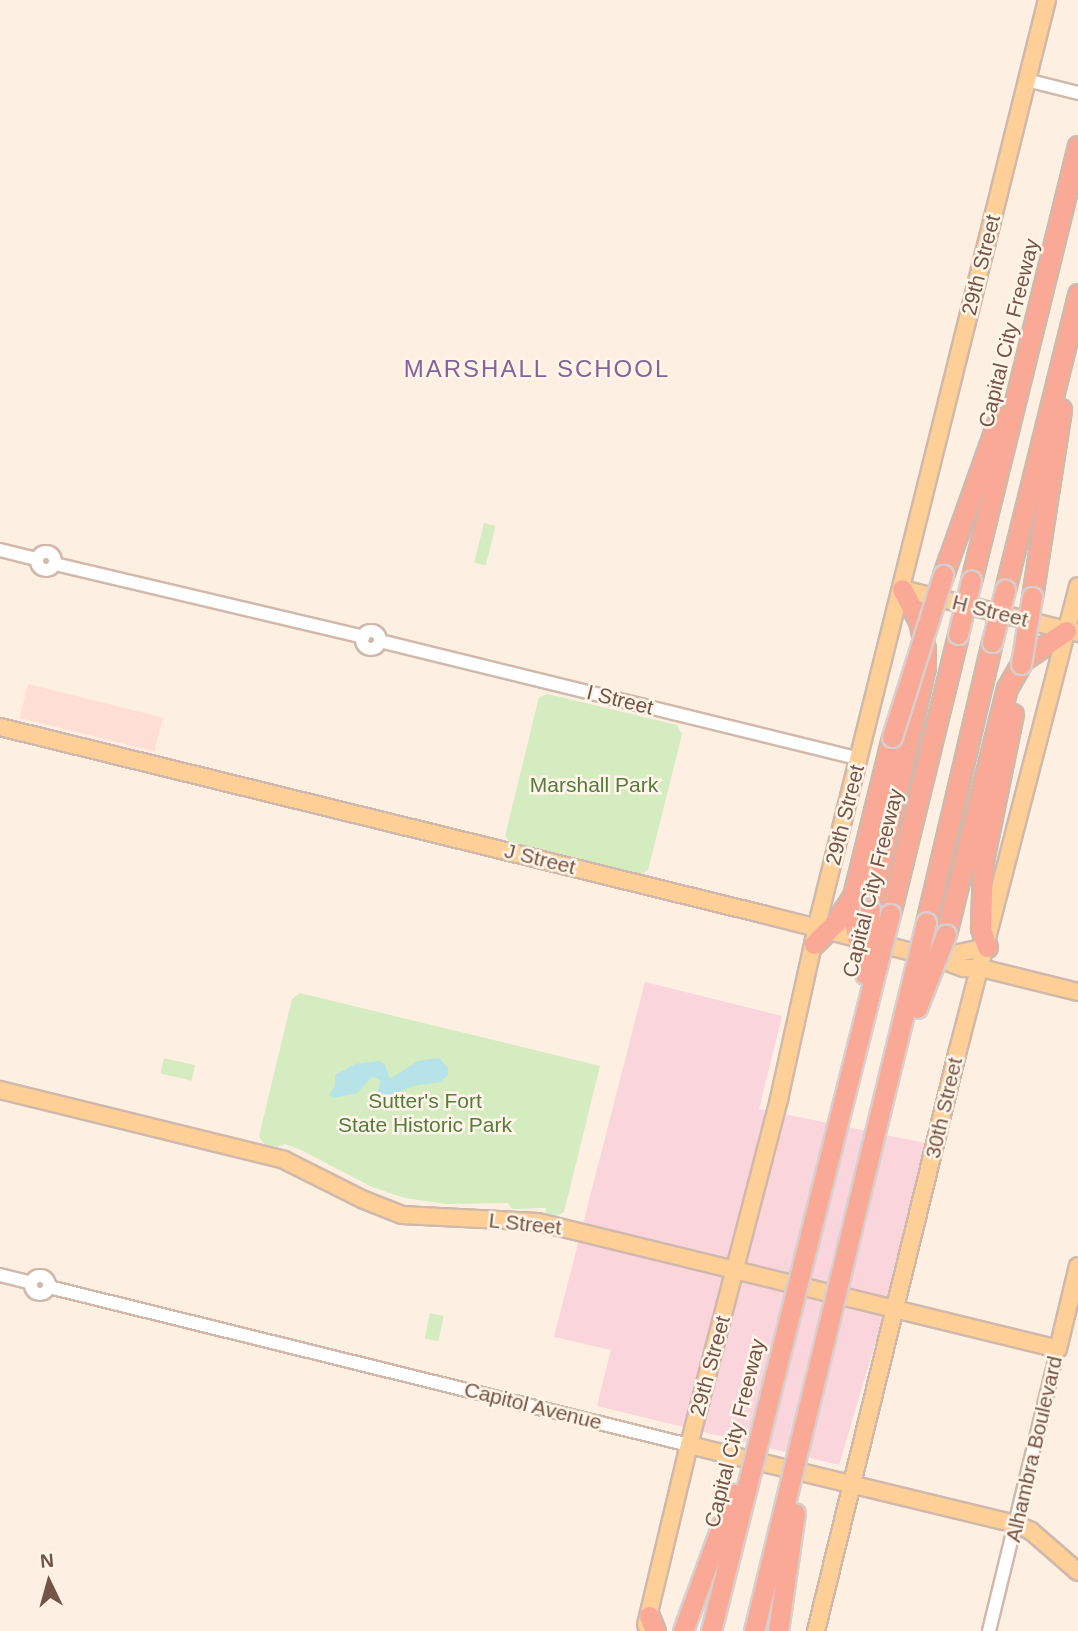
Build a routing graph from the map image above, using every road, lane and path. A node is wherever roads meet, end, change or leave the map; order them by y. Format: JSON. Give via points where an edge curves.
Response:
{"nodes":[{"id":1,"x":1047,"y":0,"type":"edge"},
{"id":2,"x":1026,"y":80,"type":"junction"},
{"id":3,"x":1078,"y":93,"type":"edge"},
{"id":4,"x":1078,"y":146,"type":"edge"},
{"id":5,"x":1077,"y":297,"type":"edge"},
{"id":6,"x":994,"y":458,"type":"junction"},
{"id":7,"x":1043,"y":470,"type":"junction"},
{"id":8,"x":0,"y":550,"type":"edge"},
{"id":9,"x":1078,"y":586,"type":"edge"},
{"id":10,"x":902,"y":589,"type":"junction"},
{"id":11,"x":1072,"y":632,"type":"edge"},
{"id":12,"x":0,"y":727,"type":"edge"},
{"id":13,"x":860,"y":760,"type":"junction"},
{"id":14,"x":853,"y":896,"type":"junction"},
{"id":15,"x":820,"y":934,"type":"junction"},
{"id":16,"x":858,"y":939,"type":"junction"},
{"id":17,"x":987,"y":947,"type":"junction"},
{"id":18,"x":936,"y":958,"type":"junction"},
{"id":19,"x":981,"y":968,"type":"junction"},
{"id":20,"x":1078,"y":992,"type":"edge"},
{"id":21,"x":860,"y":1029,"type":"junction"},
{"id":22,"x":893,"y":1068,"type":"junction"},
{"id":23,"x":0,"y":1090,"type":"edge"},
{"id":24,"x":1078,"y":1266,"type":"edge"},
{"id":25,"x":737,"y":1270,"type":"junction"},
{"id":26,"x":0,"y":1275,"type":"edge"},
{"id":27,"x":895,"y":1309,"type":"junction"},
{"id":28,"x":1058,"y":1349,"type":"junction"},
{"id":29,"x":766,"y":1405,"type":"junction"},
{"id":30,"x":809,"y":1408,"type":"junction"},
{"id":31,"x":689,"y":1445,"type":"junction"},
{"id":32,"x":852,"y":1482,"type":"junction"},
{"id":33,"x":1016,"y":1524,"type":"junction"},
{"id":34,"x":1078,"y":1572,"type":"edge"},
{"id":35,"x":649,"y":1626,"type":"edge"},
{"id":36,"x":683,"y":1631,"type":"edge"},
{"id":37,"x":711,"y":1631,"type":"edge"},
{"id":38,"x":754,"y":1631,"type":"edge"},
{"id":39,"x":778,"y":1631,"type":"edge"},
{"id":40,"x":816,"y":1631,"type":"edge"},
{"id":41,"x":989,"y":1631,"type":"edge"}],
"edges":[{"from":1,"to":2,"type":"main road","name":"29th Street"},
{"from":2,"to":3,"type":"street"},
{"from":2,"to":10,"type":"main road","name":"29th Street"},
{"from":4,"to":6,"type":"highway","name":"Capital City Freeway"},
{"from":5,"to":7,"type":"highway"},
{"from":6,"to":14,"type":"highway","bridge":true,"via":[[943,575],[892,737]]},
{"from":6,"to":21,"type":"highway","name":"Capital City Freeway","bridge":true,"via":[[971,582]]},
{"from":7,"to":17,"type":"highway","bridge":true,"via":[[1032,597],[983,861],[981,928]]},
{"from":7,"to":22,"type":"highway","bridge":true,"via":[[1005,590]]},
{"from":8,"to":13,"type":"street","name":"I Street","via":[[37,559],[43,570],[55,564],[363,636],[369,649],[380,641]]},
{"from":9,"to":11,"type":"main road","name":"30th Street"},
{"from":10,"to":11,"type":"main road","name":"H Street"},
{"from":10,"to":13,"type":"main road","name":"29th Street"},
{"from":10,"to":21,"type":"highway","bridge":true,"via":[[919,621],[925,667],[870,909]]},
{"from":11,"to":17,"type":"main road","name":"30th Street","via":[[1036,740]]},
{"from":11,"to":22,"type":"highway","bridge":true,"via":[[1023,660],[1007,688],[946,934]]},
{"from":12,"to":15,"type":"main road","name":"J Street"},
{"from":13,"to":15,"type":"main road","name":"29th Street"},
{"from":14,"to":15,"type":"highway"},
{"from":14,"to":16,"type":"highway","via":[[851,910]]},
{"from":15,"to":16,"type":"main road","name":"J Street"},
{"from":15,"to":25,"type":"main road","name":"29th Street"},
{"from":16,"to":18,"type":"main road","name":"J Street"},
{"from":17,"to":18,"type":"main road"},
{"from":17,"to":19,"type":"main road","name":"30th Street"},
{"from":18,"to":19,"type":"main road","name":"J Street","via":[[964,968]]},
{"from":19,"to":20,"type":"main road","name":"J Street"},
{"from":19,"to":27,"type":"main road","name":"30th Street"},
{"from":21,"to":29,"type":"highway","name":"Capital City Freeway","bridge":true},
{"from":22,"to":30,"type":"highway","bridge":true},
{"from":23,"to":25,"type":"main road","name":"L Street","via":[[284,1160],[402,1215],[538,1222]]},
{"from":24,"to":28,"type":"main road","name":"Alhambra Boulevard"},
{"from":25,"to":27,"type":"main road","name":"L Street"},
{"from":25,"to":31,"type":"main road","name":"29th Street"},
{"from":26,"to":31,"type":"street","name":"Capitol Avenue","via":[[31,1283],[38,1294],[49,1287]]},
{"from":27,"to":28,"type":"main road","name":"L Street"},
{"from":27,"to":32,"type":"main road","name":"30th Street"},
{"from":28,"to":33,"type":"street","name":"Alhambra Boulevard"},
{"from":29,"to":36,"type":"highway","bridge":true},
{"from":29,"to":37,"type":"highway","name":"Capital City Freeway","bridge":true},
{"from":30,"to":38,"type":"highway","bridge":true},
{"from":30,"to":39,"type":"highway","bridge":true},
{"from":31,"to":32,"type":"main road","name":"Capitol Avenue"},
{"from":31,"to":35,"type":"main road","name":"29th Street"},
{"from":32,"to":33,"type":"main road","name":"Capitol Avenue"},
{"from":32,"to":40,"type":"main road","name":"30th Street"},
{"from":33,"to":34,"type":"main road","name":"Capitol Avenue","via":[[1031,1531]]},
{"from":33,"to":41,"type":"street","name":"Alhambra Boulevard"}]}
